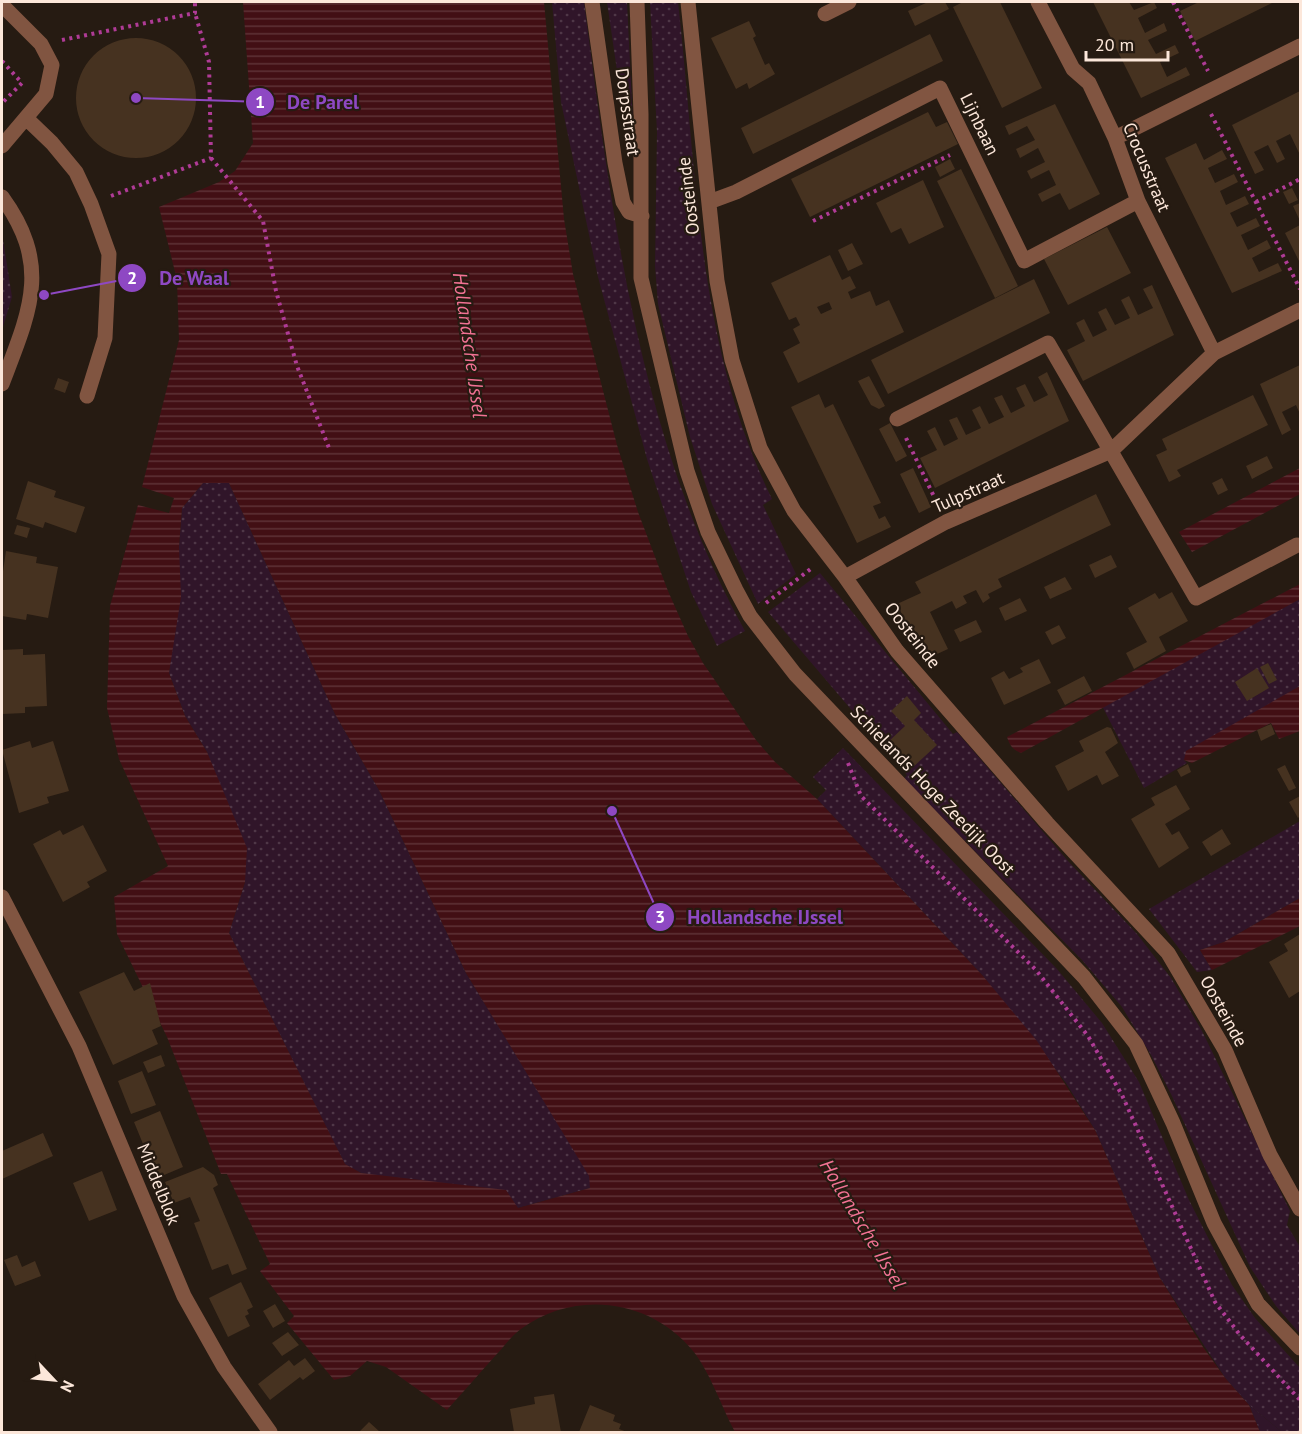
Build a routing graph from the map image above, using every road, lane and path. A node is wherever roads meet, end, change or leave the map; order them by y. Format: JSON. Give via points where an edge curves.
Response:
{"nodes":[{"id":1,"x":195,"y":2,"type":"edge"},
{"id":2,"x":592,"y":2,"type":"edge"},
{"id":3,"x":637,"y":2,"type":"edge"},
{"id":4,"x":688,"y":2,"type":"edge"},
{"id":5,"x":849,"y":2,"type":"edge"},
{"id":6,"x":1038,"y":2,"type":"edge"},
{"id":7,"x":1173,"y":2,"type":"edge"},
{"id":8,"x":2,"y":4,"type":"edge"},
{"id":9,"x":195,"y":12,"type":"junction"},
{"id":10,"x":825,"y":14,"type":"dead end"},
{"id":11,"x":41,"y":44,"type":"junction"},
{"id":12,"x":1300,"y":46,"type":"edge"},
{"id":13,"x":2,"y":62,"type":"edge"},
{"id":14,"x":1216,"y":88,"type":"junction"},
{"id":15,"x":1201,"y":94,"type":"junction"},
{"id":16,"x":2,"y":103,"type":"edge"},
{"id":17,"x":27,"y":119,"type":"junction"},
{"id":18,"x":1115,"y":138,"type":"junction"},
{"id":19,"x":969,"y":145,"type":"junction"},
{"id":20,"x":2,"y":146,"type":"edge"},
{"id":21,"x":211,"y":158,"type":"junction"},
{"id":22,"x":1300,"y":179,"type":"edge"},
{"id":23,"x":2,"y":196,"type":"edge"},
{"id":24,"x":1138,"y":201,"type":"junction"},
{"id":25,"x":709,"y":202,"type":"junction"},
{"id":26,"x":1256,"y":202,"type":"junction"},
{"id":27,"x":91,"y":204,"type":"junction"},
{"id":28,"x":642,"y":216,"type":"junction"},
{"id":29,"x":813,"y":221,"type":"dead end"},
{"id":30,"x":1300,"y":289,"type":"edge"},
{"id":31,"x":1300,"y":310,"type":"edge"},
{"id":32,"x":1214,"y":353,"type":"junction"},
{"id":33,"x":2,"y":384,"type":"edge"},
{"id":34,"x":87,"y":396,"type":"dead end"},
{"id":35,"x":897,"y":419,"type":"joint"},
{"id":36,"x":330,"y":448,"type":"dead end"},
{"id":37,"x":1111,"y":451,"type":"junction"},
{"id":38,"x":946,"y":522,"type":"junction"},
{"id":39,"x":1297,"y":545,"type":"dead end"},
{"id":40,"x":798,"y":577,"type":"dead end"},
{"id":41,"x":845,"y":577,"type":"junction"},
{"id":42,"x":750,"y":615,"type":"junction"},
{"id":43,"x":846,"y":756,"type":"dead end"},
{"id":44,"x":2,"y":897,"type":"edge"},
{"id":45,"x":1300,"y":1209,"type":"edge"},
{"id":46,"x":1300,"y":1348,"type":"edge"},
{"id":47,"x":1300,"y":1400,"type":"edge"},
{"id":48,"x":270,"y":1432,"type":"edge"}],
"edges":[{"from":1,"to":9,"type":"path"},
{"from":2,"to":28,"type":"street","name":"Dorpsstraat","via":[[623,202],[629,212]]},
{"from":3,"to":28,"type":"street","name":"Schielands Hoge Zeedijk Oost"},
{"from":4,"to":25,"type":"street","name":"Oosteinde"},
{"from":5,"to":10,"type":"street"},
{"from":6,"to":18,"type":"street","name":"Crocusstraat","via":[[1073,69],[1089,83]]},
{"from":7,"to":14,"type":"path"},
{"from":8,"to":11,"type":"street"},
{"from":9,"to":11,"type":"path"},
{"from":9,"to":21,"type":"path","via":[[209,62]]},
{"from":11,"to":17,"type":"street","via":[[52,65],[46,94]]},
{"from":12,"to":14,"type":"street"},
{"from":13,"to":16,"type":"path","via":[[22,83]]},
{"from":14,"to":15,"type":"street"},
{"from":15,"to":18,"type":"street"},
{"from":15,"to":26,"type":"path"},
{"from":17,"to":20,"type":"street"},
{"from":17,"to":27,"type":"street","via":[[76,172]]},
{"from":18,"to":24,"type":"street","name":"Crocusstraat"},
{"from":19,"to":24,"type":"street","name":"Lijnbaan","via":[[1024,261]]},
{"from":19,"to":25,"type":"street","name":"Lijnbaan","via":[[940,88]]},
{"from":19,"to":29,"type":"path"},
{"from":21,"to":27,"type":"path"},
{"from":21,"to":36,"type":"path","via":[[263,221],[276,291],[297,366]]},
{"from":22,"to":26,"type":"path"},
{"from":23,"to":33,"type":"street","via":[[32,258],[32,299]]},
{"from":24,"to":32,"type":"street","name":"Crocusstraat"},
{"from":25,"to":41,"type":"street","name":"Oosteinde","via":[[717,281],[732,360],[760,448],[794,511]]},
{"from":26,"to":30,"type":"path"},
{"from":27,"to":34,"type":"street","via":[[109,254],[105,338]]},
{"from":28,"to":42,"type":"street","name":"Schielands Hoge Zeedijk Oost","via":[[641,278],[679,443],[708,532]]},
{"from":31,"to":32,"type":"street","name":"Tulpstraat"},
{"from":32,"to":37,"type":"street","name":"Tulpstraat"},
{"from":35,"to":37,"type":"street","via":[[1048,343]]},
{"from":35,"to":38,"type":"path"},
{"from":37,"to":38,"type":"street","name":"Tulpstraat"},
{"from":37,"to":39,"type":"street","via":[[1196,598]]},
{"from":38,"to":41,"type":"street","name":"Tulpstraat"},
{"from":40,"to":42,"type":"path"},
{"from":41,"to":45,"type":"street","name":"Oosteinde","via":[[897,651],[1047,823],[1168,953],[1225,1050],[1270,1155]]},
{"from":42,"to":46,"type":"street","name":"Schielands Hoge Zeedijk Oost","via":[[795,674],[1084,977],[1136,1044],[1214,1223],[1252,1294]]},
{"from":43,"to":47,"type":"path","via":[[861,796],[1036,970],[1088,1036],[1122,1095],[1215,1302]]},
{"from":44,"to":48,"type":"street","name":"Middelblok","via":[[79,1046],[184,1296],[224,1367]]}]}
